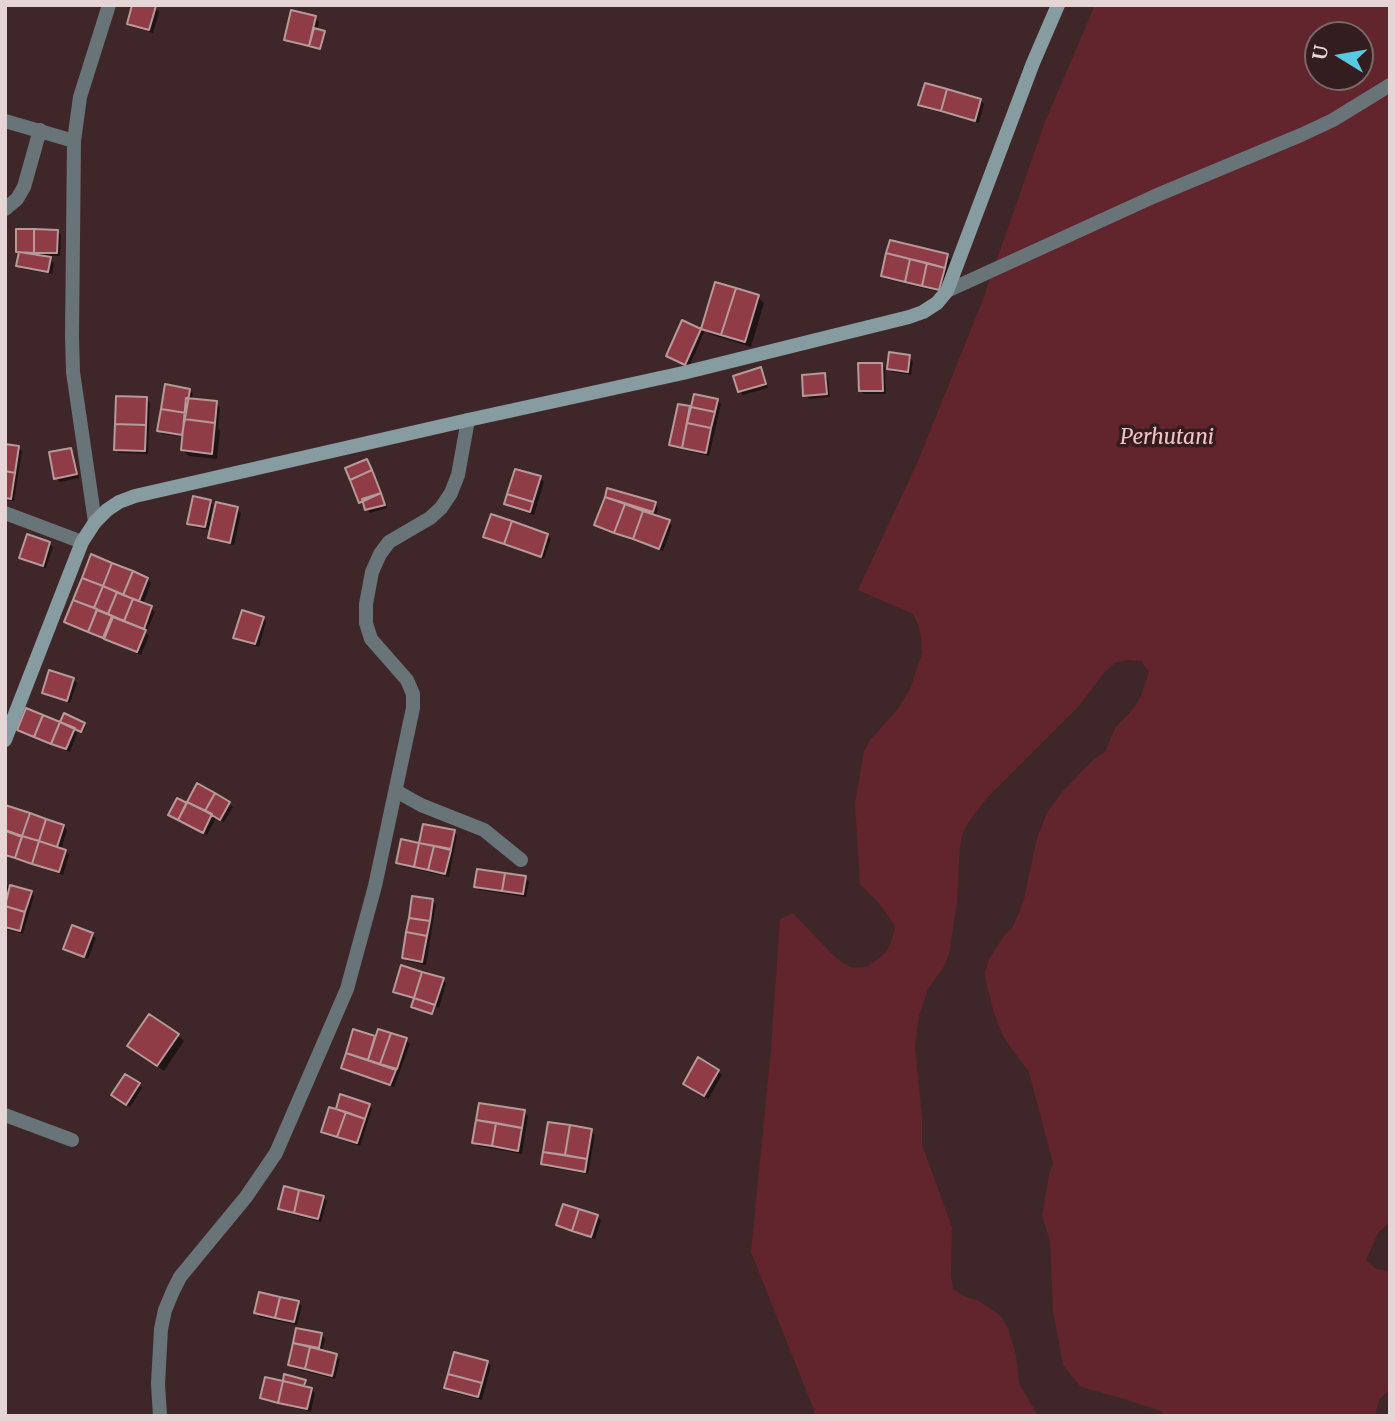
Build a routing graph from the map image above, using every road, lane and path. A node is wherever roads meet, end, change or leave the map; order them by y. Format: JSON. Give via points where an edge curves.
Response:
{"nodes":[{"id":1,"x":109,"y":5,"type":"edge"},
{"id":2,"x":1058,"y":5,"type":"edge"},
{"id":3,"x":1390,"y":86,"type":"edge"},
{"id":4,"x":5,"y":121,"type":"edge"},
{"id":5,"x":40,"y":130,"type":"junction"},
{"id":6,"x":74,"y":141,"type":"junction"},
{"id":7,"x":5,"y":209,"type":"edge"},
{"id":8,"x":947,"y":291,"type":"junction"},
{"id":9,"x":468,"y":420,"type":"junction"},
{"id":10,"x":5,"y":513,"type":"edge"},
{"id":11,"x":95,"y":522,"type":"junction"},
{"id":12,"x":82,"y":542,"type":"junction"},
{"id":13,"x":5,"y":740,"type":"edge"},
{"id":14,"x":396,"y":791,"type":"junction"},
{"id":15,"x":521,"y":860,"type":"dead end"},
{"id":16,"x":5,"y":1115,"type":"edge"},
{"id":17,"x":72,"y":1140,"type":"dead end"},
{"id":18,"x":160,"y":1416,"type":"edge"}],
"edges":[{"from":1,"to":6,"type":"street","via":[[80,97]]},
{"from":2,"to":8,"type":"street"},
{"from":3,"to":8,"type":"street","via":[[1301,135]]},
{"from":4,"to":5,"type":"street"},
{"from":5,"to":6,"type":"street"},
{"from":5,"to":7,"type":"street","via":[[24,187]]},
{"from":6,"to":11,"type":"street","via":[[73,372]]},
{"from":8,"to":9,"type":"street","via":[[937,303],[909,317]]},
{"from":9,"to":11,"type":"street","via":[[135,496],[114,505]]},
{"from":9,"to":14,"type":"street","via":[[451,493],[430,518],[389,542],[372,572],[366,604],[371,639],[407,680],[413,694]]},
{"from":10,"to":12,"type":"street"},
{"from":11,"to":12,"type":"street"},
{"from":12,"to":13,"type":"street"},
{"from":14,"to":15,"type":"street","via":[[484,830]]},
{"from":14,"to":18,"type":"street","via":[[347,989],[276,1153],[234,1214],[180,1277],[165,1310],[159,1350]]},
{"from":16,"to":17,"type":"street"}]}
